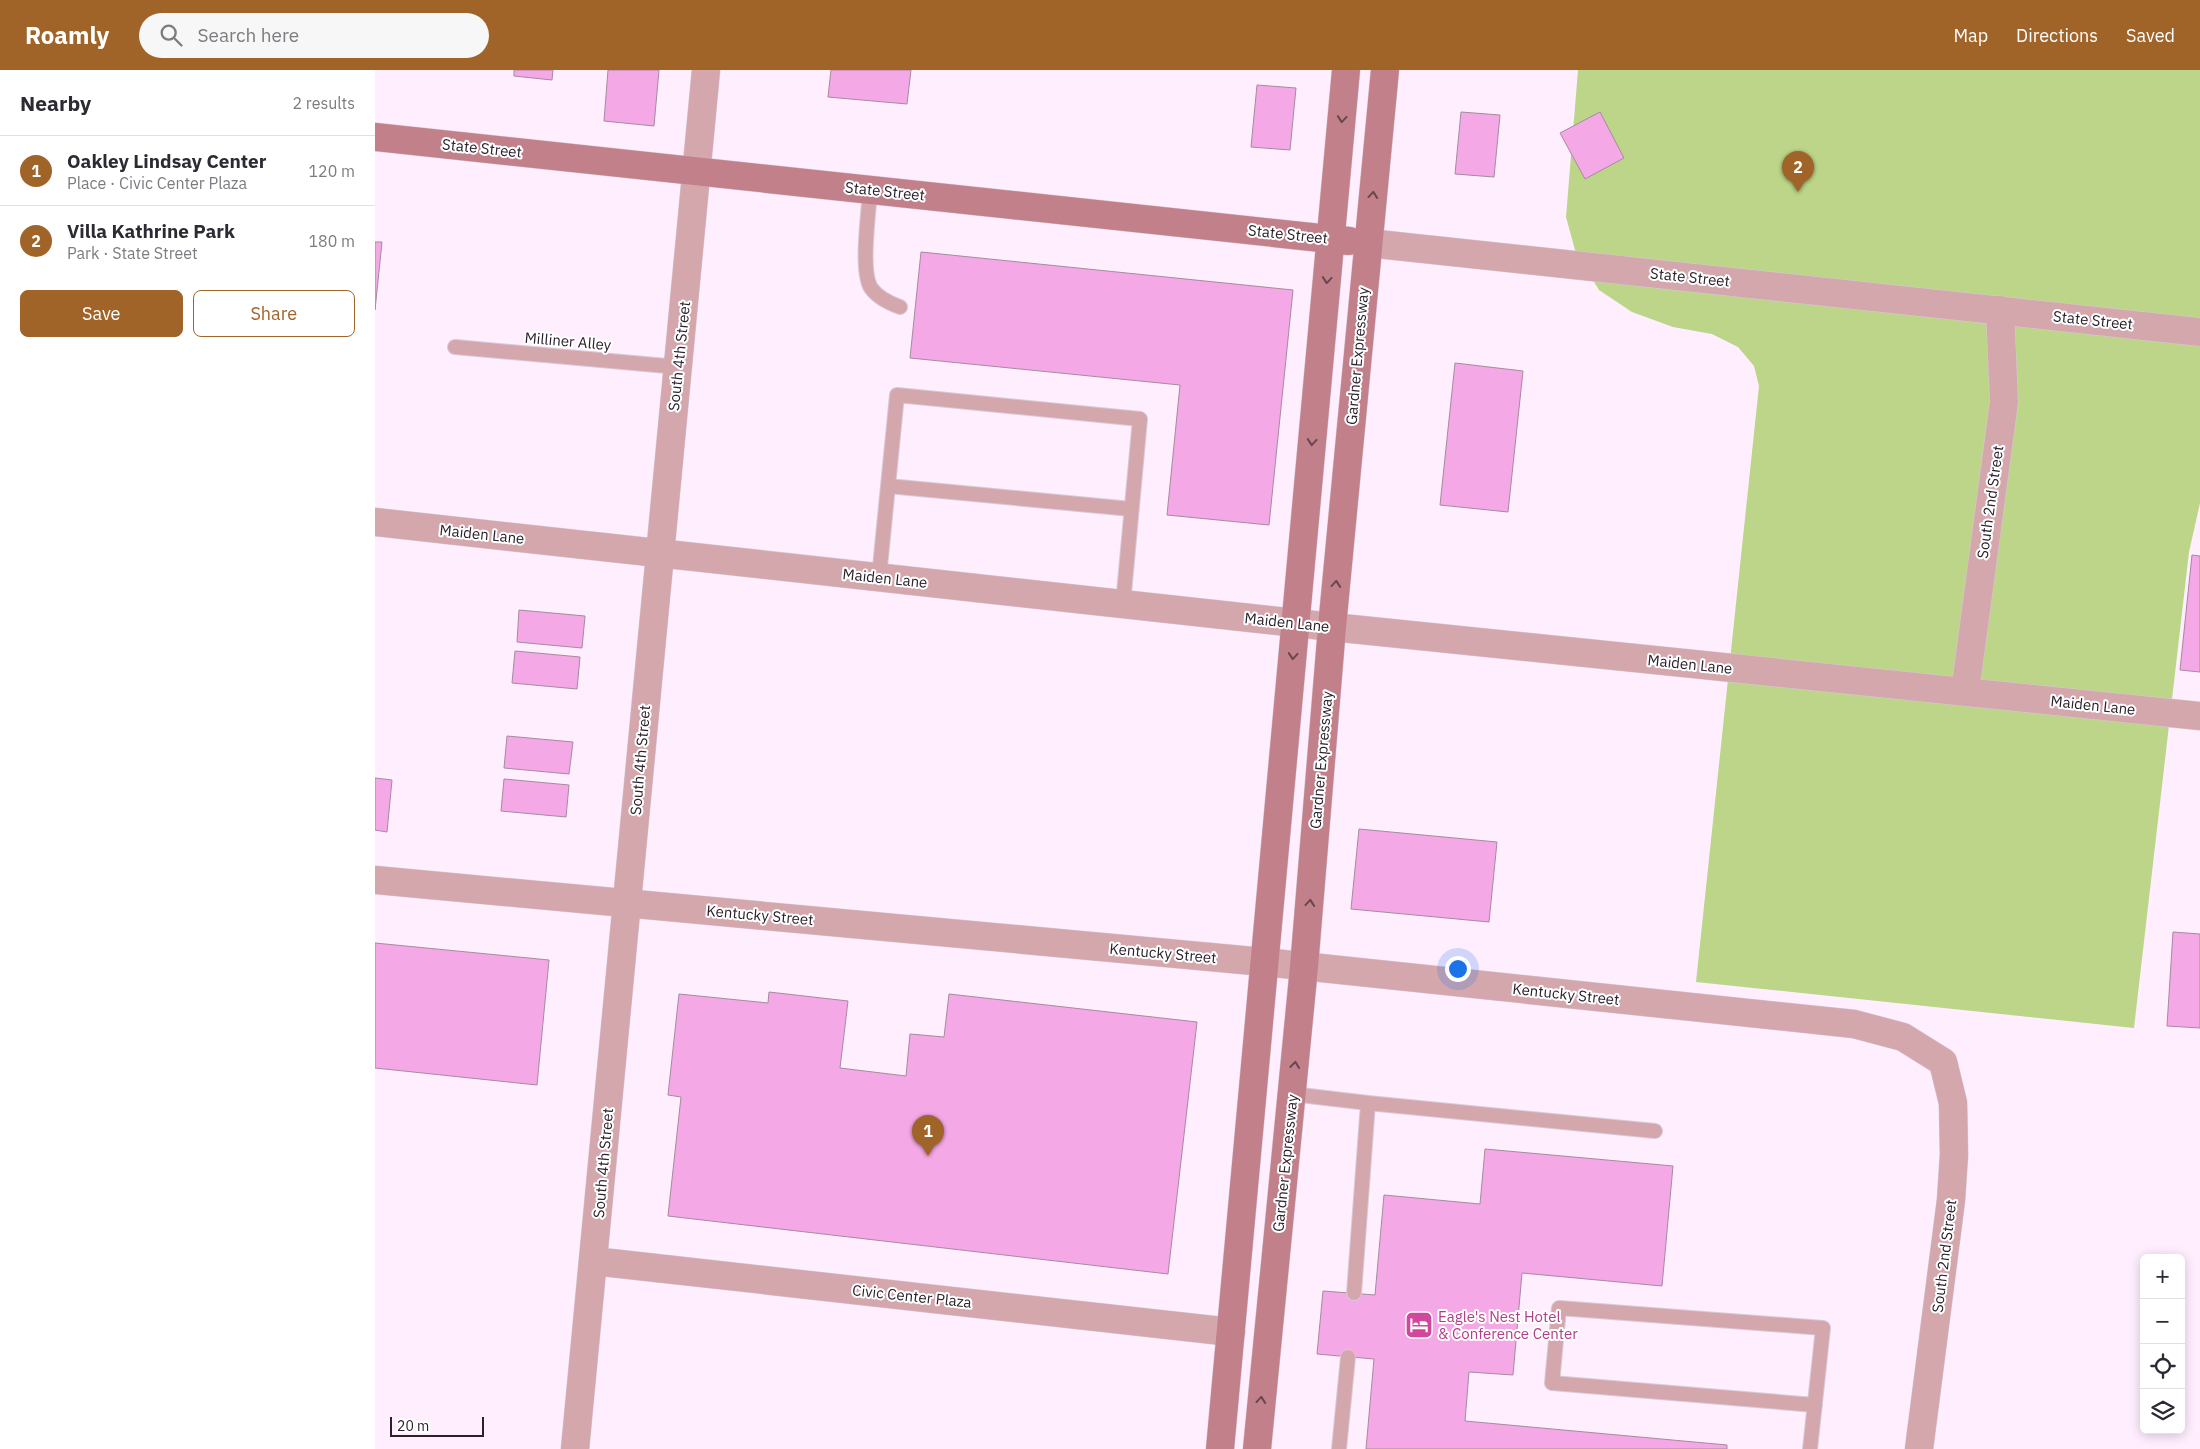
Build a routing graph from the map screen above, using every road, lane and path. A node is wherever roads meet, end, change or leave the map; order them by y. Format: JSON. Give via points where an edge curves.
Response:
{"nodes":[{"id":1,"x":706,"y":70,"type":"edge"},
{"id":2,"x":1346,"y":70,"type":"edge"},
{"id":3,"x":1385,"y":70,"type":"edge"},
{"id":4,"x":375,"y":137,"type":"edge"},
{"id":5,"x":697,"y":171,"type":"junction"},
{"id":6,"x":870,"y":190,"type":"junction"},
{"id":7,"x":1331,"y":239,"type":"junction"},
{"id":8,"x":1368,"y":243,"type":"junction"},
{"id":9,"x":900,"y":307,"type":"dead end"},
{"id":10,"x":2000,"y":310,"type":"junction"},
{"id":11,"x":2200,"y":332,"type":"edge"},
{"id":12,"x":455,"y":347,"type":"dead end"},
{"id":13,"x":678,"y":367,"type":"junction"},
{"id":14,"x":888,"y":486,"type":"junction"},
{"id":15,"x":1131,"y":509,"type":"junction"},
{"id":16,"x":375,"y":522,"type":"edge"},
{"id":17,"x":660,"y":553,"type":"junction"},
{"id":18,"x":879,"y":577,"type":"junction"},
{"id":19,"x":1123,"y":604,"type":"junction"},
{"id":20,"x":1296,"y":622,"type":"junction"},
{"id":21,"x":1332,"y":627,"type":"junction"},
{"id":22,"x":1965,"y":692,"type":"junction"},
{"id":23,"x":2200,"y":716,"type":"edge"},
{"id":24,"x":375,"y":880,"type":"edge"},
{"id":25,"x":627,"y":903,"type":"junction"},
{"id":26,"x":1264,"y":962,"type":"junction"},
{"id":27,"x":1305,"y":967,"type":"junction"},
{"id":28,"x":1943,"y":1062,"type":"joint"},
{"id":29,"x":1292,"y":1094,"type":"junction"},
{"id":30,"x":1368,"y":1103,"type":"junction"},
{"id":31,"x":1655,"y":1132,"type":"dead end"},
{"id":32,"x":593,"y":1261,"type":"junction"},
{"id":33,"x":1354,"y":1293,"type":"dead end"},
{"id":34,"x":1231,"y":1332,"type":"junction"},
{"id":35,"x":1348,"y":1357,"type":"dead end"},
{"id":36,"x":1815,"y":1405,"type":"junction"},
{"id":37,"x":575,"y":1449,"type":"edge"},
{"id":38,"x":1220,"y":1449,"type":"edge"},
{"id":39,"x":1257,"y":1449,"type":"edge"},
{"id":40,"x":1339,"y":1449,"type":"edge"},
{"id":41,"x":1810,"y":1449,"type":"edge"},
{"id":42,"x":1919,"y":1449,"type":"edge"}],
"edges":[{"from":1,"to":5,"type":"street","name":"South 4th Street"},
{"from":2,"to":7,"type":"main road","one_way":true},
{"from":8,"to":3,"type":"main road","name":"Gardner Expressway","one_way":true},
{"from":4,"to":5,"type":"main road","name":"State Street"},
{"from":5,"to":6,"type":"main road","name":"State Street"},
{"from":5,"to":13,"type":"street","name":"South 4th Street"},
{"from":6,"to":7,"type":"main road","name":"State Street"},
{"from":6,"to":9,"type":"lane","via":[[865,269],[871,287],[886,302]]},
{"from":7,"to":8,"type":"main road","name":"State Street"},
{"from":7,"to":20,"type":"main road","one_way":true},
{"from":8,"to":10,"type":"street","name":"State Street"},
{"from":21,"to":8,"type":"main road","name":"Gardner Expressway","one_way":true},
{"from":10,"to":11,"type":"street","name":"State Street"},
{"from":10,"to":22,"type":"street","name":"South 2nd Street","via":[[2004,402]]},
{"from":12,"to":13,"type":"lane","name":"Milliner Alley"},
{"from":13,"to":17,"type":"street","name":"South 4th Street"},
{"from":14,"to":15,"type":"lane"},
{"from":14,"to":15,"type":"lane","via":[[897,395],[1140,419]]},
{"from":14,"to":18,"type":"lane"},
{"from":15,"to":19,"type":"lane"},
{"from":16,"to":17,"type":"street","name":"Maiden Lane"},
{"from":17,"to":18,"type":"street","name":"Maiden Lane"},
{"from":17,"to":25,"type":"street","name":"South 4th Street"},
{"from":18,"to":19,"type":"street","name":"Maiden Lane"},
{"from":19,"to":20,"type":"street","name":"Maiden Lane"},
{"from":20,"to":21,"type":"street","name":"Maiden Lane"},
{"from":20,"to":26,"type":"main road","one_way":true},
{"from":21,"to":22,"type":"street","name":"Maiden Lane"},
{"from":27,"to":21,"type":"main road","name":"Gardner Expressway","one_way":true},
{"from":22,"to":23,"type":"street","name":"Maiden Lane"},
{"from":24,"to":25,"type":"street","name":"Kentucky Street"},
{"from":25,"to":26,"type":"street","name":"Kentucky Street"},
{"from":25,"to":32,"type":"street","name":"South 4th Street"},
{"from":26,"to":27,"type":"street","name":"Kentucky Street"},
{"from":26,"to":34,"type":"main road"},
{"from":27,"to":28,"type":"street","name":"Kentucky Street","via":[[1854,1024],[1903,1037]]},
{"from":29,"to":27,"type":"main road","name":"Gardner Expressway","one_way":true},
{"from":28,"to":42,"type":"street","name":"South 2nd Street","via":[[1953,1103],[1951,1200]]},
{"from":29,"to":30,"type":"lane"},
{"from":39,"to":29,"type":"main road","name":"Gardner Expressway","one_way":true},
{"from":30,"to":31,"type":"lane"},
{"from":30,"to":33,"type":"lane"},
{"from":32,"to":34,"type":"street","name":"Civic Center Plaza"},
{"from":32,"to":37,"type":"street","name":"South 4th Street"},
{"from":34,"to":38,"type":"main road"},
{"from":35,"to":40,"type":"lane"},
{"from":36,"to":36,"type":"lane","via":[[1823,1328],[1559,1308],[1553,1383]]},
{"from":36,"to":41,"type":"lane"}]}
